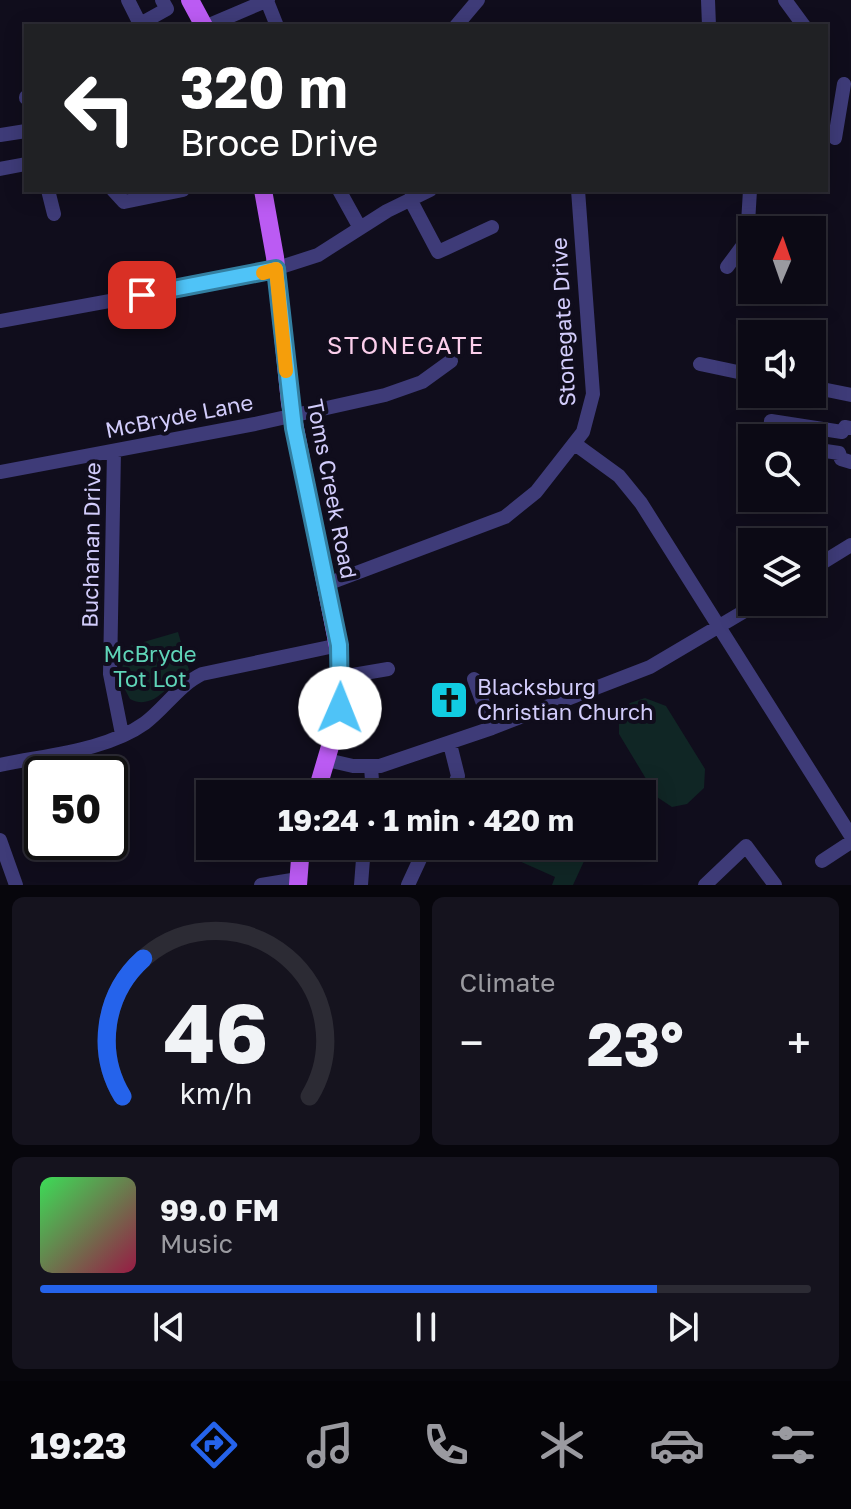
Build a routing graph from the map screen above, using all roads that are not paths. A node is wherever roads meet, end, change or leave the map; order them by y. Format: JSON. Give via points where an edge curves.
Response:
{"nodes":[{"id":1,"x":128,"y":0,"type":"edge"},
{"id":2,"x":162,"y":0,"type":"edge"},
{"id":3,"x":190,"y":0,"type":"edge"},
{"id":4,"x":268,"y":0,"type":"edge"},
{"id":5,"x":478,"y":0,"type":"edge"},
{"id":6,"x":708,"y":0,"type":"edge"},
{"id":7,"x":785,"y":0,"type":"edge"},
{"id":8,"x":204,"y":24,"type":"edge"},
{"id":9,"x":210,"y":24,"type":"edge"},
{"id":10,"x":276,"y":24,"type":"edge"},
{"id":11,"x":458,"y":24,"type":"edge"},
{"id":12,"x":709,"y":24,"type":"edge"},
{"id":13,"x":803,"y":24,"type":"edge"},
{"id":14,"x":844,"y":84,"type":"dead end"},
{"id":15,"x":24,"y":131,"type":"edge"},
{"id":16,"x":0,"y":135,"type":"edge"},
{"id":17,"x":830,"y":137,"type":"edge"},
{"id":18,"x":851,"y":140,"type":"edge"},
{"id":19,"x":24,"y":164,"type":"edge"},
{"id":20,"x":0,"y":169,"type":"edge"},
{"id":21,"x":48,"y":192,"type":"edge"},
{"id":22,"x":115,"y":192,"type":"edge"},
{"id":23,"x":173,"y":192,"type":"edge"},
{"id":24,"x":263,"y":192,"type":"edge"},
{"id":25,"x":340,"y":192,"type":"edge"},
{"id":26,"x":426,"y":192,"type":"edge"},
{"id":27,"x":578,"y":192,"type":"edge"},
{"id":28,"x":750,"y":192,"type":"edge"},
{"id":29,"x":410,"y":199,"type":"junction"},
{"id":30,"x":54,"y":214,"type":"dead end"},
{"id":31,"x":492,"y":227,"type":"dead end"},
{"id":32,"x":360,"y":228,"type":"junction"},
{"id":33,"x":727,"y":267,"type":"dead end"},
{"id":34,"x":276,"y":269,"type":"junction"},
{"id":35,"x":0,"y":321,"type":"edge"},
{"id":36,"x":451,"y":361,"type":"dead end"},
{"id":37,"x":700,"y":364,"type":"dead end"},
{"id":38,"x":738,"y":372,"type":"edge"},
{"id":39,"x":826,"y":390,"type":"edge"},
{"id":40,"x":851,"y":395,"type":"edge"},
{"id":41,"x":292,"y":416,"type":"junction"},
{"id":42,"x":771,"y":424,"type":"edge"},
{"id":43,"x":796,"y":424,"type":"edge"},
{"id":44,"x":826,"y":428,"type":"edge"},
{"id":45,"x":846,"y":430,"type":"edge"},
{"id":46,"x":575,"y":444,"type":"junction"},
{"id":47,"x":114,"y":451,"type":"junction"},
{"id":48,"x":845,"y":458,"type":"edge"},
{"id":49,"x":0,"y":472,"type":"edge"},
{"id":50,"x":851,"y":545,"type":"edge"},
{"id":51,"x":826,"y":560,"type":"edge"},
{"id":52,"x":327,"y":584,"type":"junction"},
{"id":53,"x":738,"y":616,"type":"edge"},
{"id":54,"x":719,"y":628,"type":"junction"},
{"id":55,"x":339,"y":645,"type":"junction"},
{"id":56,"x":388,"y":669,"type":"dead end"},
{"id":57,"x":341,"y":677,"type":"junction"},
{"id":58,"x":474,"y":679,"type":"dead end"},
{"id":59,"x":492,"y":728,"type":"junction"},
{"id":60,"x":122,"y":734,"type":"junction"},
{"id":61,"x":450,"y":744,"type":"junction"},
{"id":62,"x":327,"y":760,"type":"junction"},
{"id":63,"x":0,"y":765,"type":"edge"},
{"id":64,"x":371,"y":767,"type":"junction"},
{"id":65,"x":321,"y":780,"type":"edge"},
{"id":66,"x":372,"y":780,"type":"edge"},
{"id":67,"x":456,"y":780,"type":"edge"},
{"id":68,"x":0,"y":840,"type":"edge"},
{"id":69,"x":850,"y":841,"type":"edge"},
{"id":70,"x":300,"y":860,"type":"edge"},
{"id":71,"x":363,"y":860,"type":"edge"},
{"id":72,"x":420,"y":860,"type":"edge"},
{"id":73,"x":822,"y":861,"type":"dead end"},
{"id":74,"x":298,"y":882,"type":"edge"},
{"id":75,"x":16,"y":885,"type":"edge"},
{"id":76,"x":261,"y":885,"type":"edge"},
{"id":77,"x":361,"y":885,"type":"edge"},
{"id":78,"x":408,"y":885,"type":"edge"},
{"id":79,"x":705,"y":885,"type":"edge"},
{"id":80,"x":775,"y":885,"type":"edge"}],
"edges":[{"from":1,"to":2,"type":"street","via":[[140,24],[167,9]]},
{"from":3,"to":8,"type":"main road"},
{"from":4,"to":9,"type":"street"},
{"from":4,"to":10,"type":"street"},
{"from":5,"to":11,"type":"street"},
{"from":6,"to":12,"type":"street"},
{"from":7,"to":13,"type":"street"},
{"from":14,"to":17,"type":"street"},
{"from":15,"to":16,"type":"street"},
{"from":17,"to":18,"type":"street"},
{"from":19,"to":20,"type":"street"},
{"from":21,"to":30,"type":"street"},
{"from":22,"to":23,"type":"street","via":[[124,202]]},
{"from":24,"to":34,"type":"main road","name":"Toms Creek Road"},
{"from":25,"to":32,"type":"street"},
{"from":26,"to":29,"type":"street"},
{"from":27,"to":46,"type":"street","name":"Stonegate Drive","via":[[593,402]]},
{"from":28,"to":33,"type":"street","via":[[747,240]]},
{"from":29,"to":31,"type":"street","via":[[438,252]]},
{"from":29,"to":32,"type":"street"},
{"from":32,"to":34,"type":"street","via":[[318,255]]},
{"from":34,"to":35,"type":"street"},
{"from":34,"to":41,"type":"main road","name":"Toms Creek Road"},
{"from":36,"to":41,"type":"street","name":"McBryde Lane","via":[[409,387]]},
{"from":37,"to":38,"type":"street"},
{"from":39,"to":40,"type":"street"},
{"from":41,"to":47,"type":"street","name":"McBryde Lane"},
{"from":41,"to":52,"type":"main road","name":"Toms Creek Road"},
{"from":42,"to":43,"type":"street"},
{"from":44,"to":45,"type":"street"},
{"from":45,"to":48,"type":"street"},
{"from":46,"to":52,"type":"street","name":"Stonegate Drive","via":[[524,504],[505,517]]},
{"from":46,"to":54,"type":"street","via":[[629,487]]},
{"from":47,"to":49,"type":"street","name":"McBryde Lane"},
{"from":47,"to":60,"type":"street","name":"Buchanan Drive","via":[[110,674]]},
{"from":50,"to":51,"type":"street"},
{"from":52,"to":55,"type":"main road","name":"Toms Creek Road"},
{"from":53,"to":54,"type":"street"},
{"from":54,"to":59,"type":"street","via":[[650,667]]},
{"from":54,"to":69,"type":"street"},
{"from":55,"to":57,"type":"main road","name":"Toms Creek Road"},
{"from":55,"to":60,"type":"street","via":[[199,676],[144,723]]},
{"from":56,"to":57,"type":"street"},
{"from":57,"to":62,"type":"main road","name":"Toms Creek Road","via":[[339,716]]},
{"from":58,"to":59,"type":"street"},
{"from":59,"to":61,"type":"street"},
{"from":60,"to":63,"type":"street"},
{"from":61,"to":64,"type":"street"},
{"from":61,"to":67,"type":"street"},
{"from":62,"to":64,"type":"street"},
{"from":62,"to":65,"type":"main road","name":"Toms Creek Road"},
{"from":64,"to":66,"type":"street"},
{"from":68,"to":75,"type":"street"},
{"from":69,"to":73,"type":"street"},
{"from":70,"to":74,"type":"main road"},
{"from":71,"to":77,"type":"street"},
{"from":72,"to":78,"type":"street"},
{"from":74,"to":76,"type":"street"},
{"from":79,"to":80,"type":"street","via":[[746,846]]}]}
